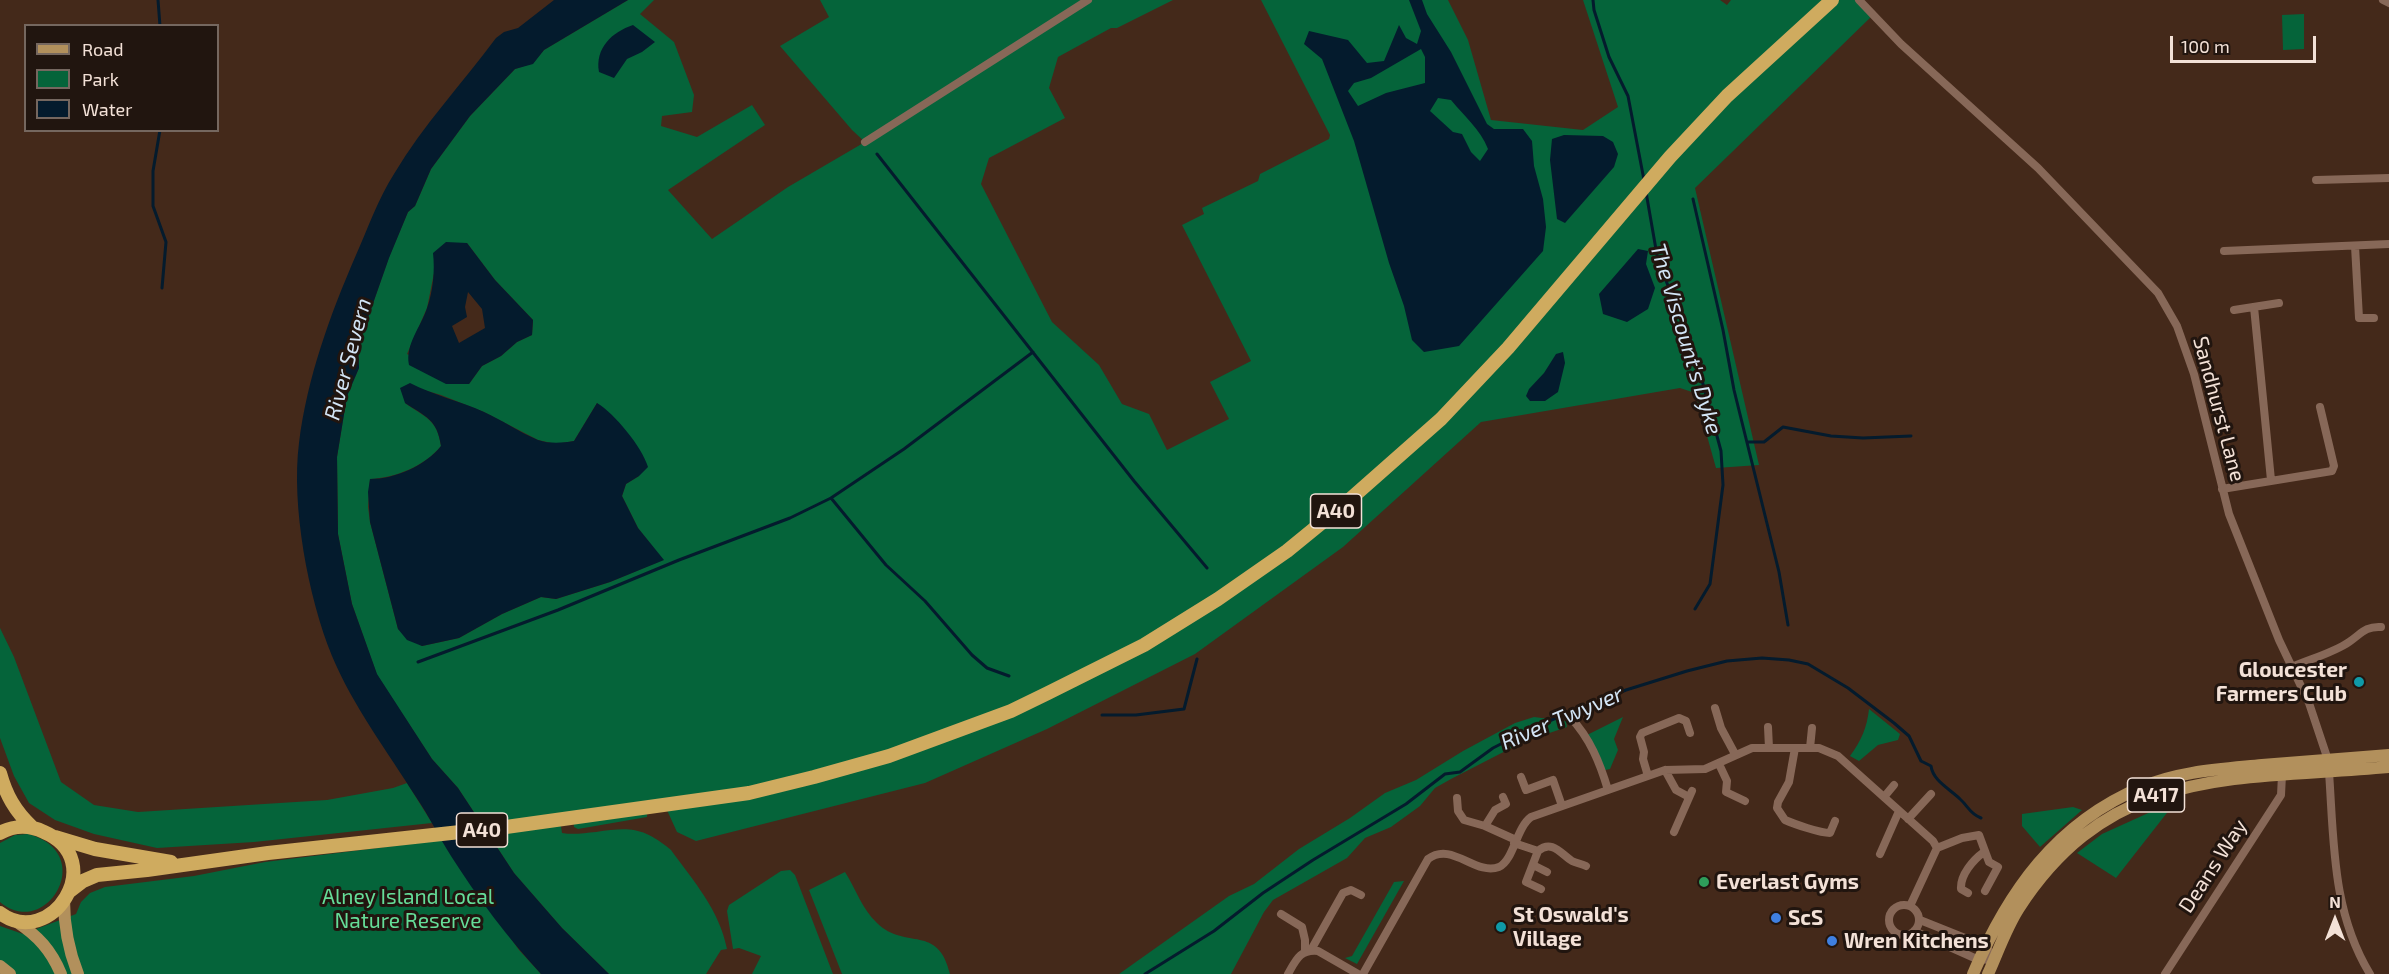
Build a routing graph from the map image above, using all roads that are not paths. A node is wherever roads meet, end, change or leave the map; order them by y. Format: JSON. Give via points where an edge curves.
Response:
{"nodes":[{"id":1,"x":1088,"y":0,"type":"edge"},
{"id":2,"x":1832,"y":0,"type":"edge"},
{"id":3,"x":1859,"y":0,"type":"edge"},
{"id":4,"x":2383,"y":0,"type":"edge"},
{"id":5,"x":2389,"y":3,"type":"edge"},
{"id":6,"x":865,"y":142,"type":"dead end"},
{"id":7,"x":2389,"y":178,"type":"edge"},
{"id":8,"x":2316,"y":180,"type":"dead end"},
{"id":9,"x":2389,"y":244,"type":"edge"},
{"id":10,"x":2355,"y":246,"type":"junction"},
{"id":11,"x":2224,"y":251,"type":"dead end"},
{"id":12,"x":2279,"y":303,"type":"dead end"},
{"id":13,"x":2254,"y":307,"type":"junction"},
{"id":14,"x":2234,"y":310,"type":"dead end"},
{"id":15,"x":2374,"y":318,"type":"dead end"},
{"id":16,"x":2320,"y":407,"type":"dead end"},
{"id":17,"x":2271,"y":480,"type":"junction"},
{"id":18,"x":2222,"y":489,"type":"junction"},
{"id":19,"x":2381,"y":627,"type":"dead end"},
{"id":20,"x":2292,"y":667,"type":"junction"},
{"id":21,"x":1714,"y":708,"type":"dead end"},
{"id":22,"x":1570,"y":717,"type":"dead end"},
{"id":23,"x":1768,"y":727,"type":"dead end"},
{"id":24,"x":1812,"y":728,"type":"dead end"},
{"id":25,"x":1690,"y":733,"type":"dead end"},
{"id":26,"x":1768,"y":748,"type":"junction"},
{"id":27,"x":1795,"y":748,"type":"junction"},
{"id":28,"x":1810,"y":748,"type":"junction"},
{"id":29,"x":1736,"y":754,"type":"junction"},
{"id":30,"x":2389,"y":755,"type":"edge"},
{"id":31,"x":1719,"y":764,"type":"junction"},
{"id":32,"x":2328,"y":766,"type":"junction"},
{"id":33,"x":2389,"y":767,"type":"edge"},
{"id":34,"x":1665,"y":770,"type":"junction"},
{"id":35,"x":0,"y":772,"type":"edge"},
{"id":36,"x":2282,"y":775,"type":"junction"},
{"id":37,"x":1648,"y":776,"type":"junction"},
{"id":38,"x":1521,"y":777,"type":"dead end"},
{"id":39,"x":1894,"y":785,"type":"dead end"},
{"id":40,"x":1608,"y":790,"type":"junction"},
{"id":41,"x":1931,"y":794,"type":"dead end"},
{"id":42,"x":1503,"y":796,"type":"dead end"},
{"id":43,"x":1884,"y":796,"type":"junction"},
{"id":44,"x":1457,"y":798,"type":"dead end"},
{"id":45,"x":1745,"y":801,"type":"dead end"},
{"id":46,"x":1562,"y":806,"type":"junction"},
{"id":47,"x":1899,"y":811,"type":"junction"},
{"id":48,"x":1908,"y":819,"type":"junction"},
{"id":49,"x":1835,"y":820,"type":"dead end"},
{"id":50,"x":1485,"y":826,"type":"junction"},
{"id":51,"x":32,"y":827,"type":"junction"},
{"id":52,"x":1674,"y":832,"type":"dead end"},
{"id":53,"x":0,"y":833,"type":"edge"},
{"id":54,"x":54,"y":836,"type":"junction"},
{"id":55,"x":1515,"y":842,"type":"junction"},
{"id":56,"x":1937,"y":848,"type":"junction"},
{"id":57,"x":1538,"y":851,"type":"junction"},
{"id":58,"x":1984,"y":852,"type":"junction"},
{"id":59,"x":1880,"y":854,"type":"dead end"},
{"id":60,"x":185,"y":864,"type":"junction"},
{"id":61,"x":1533,"y":865,"type":"junction"},
{"id":62,"x":1586,"y":866,"type":"dead end"},
{"id":63,"x":1547,"y":872,"type":"dead end"},
{"id":64,"x":1541,"y":889,"type":"dead end"},
{"id":65,"x":1985,"y":891,"type":"dead end"},
{"id":66,"x":1968,"y":893,"type":"dead end"},
{"id":67,"x":1361,"y":895,"type":"dead end"},
{"id":68,"x":67,"y":896,"type":"junction"},
{"id":69,"x":1910,"y":906,"type":"junction"},
{"id":70,"x":1281,"y":914,"type":"dead end"},
{"id":71,"x":7,"y":918,"type":"edge"},
{"id":72,"x":1920,"y":921,"type":"junction"},
{"id":73,"x":1914,"y":931,"type":"junction"},
{"id":74,"x":1985,"y":946,"type":"junction"},
{"id":75,"x":1308,"y":950,"type":"junction"},
{"id":76,"x":1995,"y":958,"type":"junction"},
{"id":77,"x":1979,"y":960,"type":"junction"},
{"id":78,"x":0,"y":966,"type":"edge"},
{"id":79,"x":10,"y":974,"type":"edge"},
{"id":80,"x":61,"y":974,"type":"edge"},
{"id":81,"x":78,"y":974,"type":"edge"},
{"id":82,"x":1288,"y":974,"type":"edge"},
{"id":83,"x":1360,"y":974,"type":"edge"},
{"id":84,"x":1973,"y":974,"type":"edge"},
{"id":85,"x":1988,"y":974,"type":"edge"},
{"id":86,"x":2165,"y":974,"type":"edge"},
{"id":87,"x":2370,"y":974,"type":"edge"}],
"edges":[{"from":1,"to":6,"type":"street"},
{"from":2,"to":60,"type":"highway","number":"A40","via":[[1727,96],[1670,157],[1508,348],[1441,419],[1287,551],[1144,645],[1011,711],[889,756],[749,793],[506,827]]},
{"from":3,"to":18,"type":"street","name":"Sandhurst Lane","via":[[1901,44],[2038,168],[2158,293],[2177,326],[2194,374]]},
{"from":4,"to":5,"type":"street"},
{"from":7,"to":8,"type":"street"},
{"from":9,"to":10,"type":"street"},
{"from":10,"to":11,"type":"street"},
{"from":10,"to":15,"type":"street","via":[[2359,318]]},
{"from":12,"to":13,"type":"street"},
{"from":13,"to":14,"type":"street"},
{"from":13,"to":17,"type":"street"},
{"from":16,"to":17,"type":"street","via":[[2332,471]]},
{"from":17,"to":18,"type":"street"},
{"from":18,"to":20,"type":"street","name":"Sandhurst Lane"},
{"from":19,"to":20,"type":"street","via":[[2371,623],[2349,642]]},
{"from":20,"to":32,"type":"street","name":"Sandhurst Lane","via":[[2309,703]]},
{"from":21,"to":29,"type":"street"},
{"from":22,"to":40,"type":"street","via":[[1592,747]]},
{"from":23,"to":26,"type":"street"},
{"from":24,"to":28,"type":"street"},
{"from":25,"to":37,"type":"street","via":[[1686,722],[1679,718],[1642,734]]},
{"from":26,"to":27,"type":"street"},
{"from":26,"to":29,"type":"street"},
{"from":27,"to":28,"type":"street"},
{"from":27,"to":49,"type":"street","via":[[1789,782],[1777,808],[1785,820],[1822,833],[1830,833]]},
{"from":28,"to":43,"type":"street","via":[[1838,756]]},
{"from":29,"to":31,"type":"street"},
{"from":30,"to":32,"type":"main road","number":"A417"},
{"from":31,"to":34,"type":"street","via":[[1705,769]]},
{"from":31,"to":45,"type":"street","via":[[1727,781],[1726,792]]},
{"from":32,"to":33,"type":"main road","number":"A417"},
{"from":32,"to":36,"type":"main road","number":"A417"},
{"from":32,"to":74,"type":"main road","number":"A417","via":[[2222,769],[2143,786],[2114,801],[2046,853],[2014,893]]},
{"from":32,"to":87,"type":"street","name":"Sandhurst Lane","via":[[2341,904],[2351,940]]},
{"from":34,"to":37,"type":"street"},
{"from":34,"to":52,"type":"street","via":[[1676,790],[1690,794]]},
{"from":35,"to":51,"type":"highway","via":[[11,803]]},
{"from":36,"to":76,"type":"main road","number":"A417","via":[[2184,786],[2134,804],[2097,826],[2055,861],[2036,884],[2018,910]]},
{"from":36,"to":86,"type":"street","name":"Deans Way","via":[[2281,795]]},
{"from":37,"to":40,"type":"street"},
{"from":38,"to":46,"type":"street","via":[[1526,790],[1553,780]]},
{"from":39,"to":43,"type":"street"},
{"from":40,"to":46,"type":"street"},
{"from":41,"to":48,"type":"street"},
{"from":42,"to":50,"type":"street","via":[[1506,804],[1495,810]]},
{"from":43,"to":47,"type":"street"},
{"from":44,"to":50,"type":"street","via":[[1464,820]]},
{"from":46,"to":55,"type":"street","via":[[1526,821]]},
{"from":47,"to":48,"type":"street"},
{"from":47,"to":59,"type":"street"},
{"from":48,"to":56,"type":"street"},
{"from":50,"to":55,"type":"street"},
{"from":51,"to":53,"type":"highway"},
{"from":51,"to":54,"type":"highway","number":"A40"},
{"from":54,"to":60,"type":"highway","number":"A40","via":[[95,849]]},
{"from":54,"to":68,"type":"highway","via":[[71,856],[74,876]]},
{"from":55,"to":57,"type":"street"},
{"from":55,"to":83,"type":"street","via":[[1505,863],[1497,867],[1488,868],[1447,853],[1428,859]]},
{"from":56,"to":58,"type":"street","via":[[1979,835]]},
{"from":56,"to":69,"type":"street"},
{"from":57,"to":61,"type":"street"},
{"from":57,"to":62,"type":"street","via":[[1550,846]]},
{"from":58,"to":65,"type":"street","via":[[1998,867]]},
{"from":58,"to":66,"type":"street","via":[[1972,861],[1960,885]]},
{"from":60,"to":68,"type":"highway","number":"A40","via":[[97,875],[83,881]]},
{"from":61,"to":63,"type":"street"},
{"from":61,"to":64,"type":"street","via":[[1526,882]]},
{"from":67,"to":75,"type":"street","via":[[1351,890],[1343,893]]},
{"from":68,"to":71,"type":"highway","number":"A40","via":[[57,909],[38,920]]},
{"from":68,"to":81,"type":"main road","via":[[64,925]]},
{"from":69,"to":72,"type":"street"},
{"from":69,"to":73,"type":"street","via":[[1897,906],[1890,913],[1889,922],[1902,935]]},
{"from":70,"to":75,"type":"street","via":[[1302,927]]},
{"from":71,"to":80,"type":"main road","via":[[45,944]]},
{"from":72,"to":73,"type":"street"},
{"from":72,"to":74,"type":"street"},
{"from":73,"to":77,"type":"street"},
{"from":74,"to":76,"type":"street"},
{"from":74,"to":77,"type":"main road","number":"A417"},
{"from":75,"to":82,"type":"street","via":[[1301,953]]},
{"from":75,"to":83,"type":"street","via":[[1318,951]]},
{"from":76,"to":77,"type":"street"},
{"from":76,"to":85,"type":"main road","number":"A417"},
{"from":77,"to":84,"type":"main road","number":"A417"},
{"from":78,"to":79,"type":"main road"}]}
